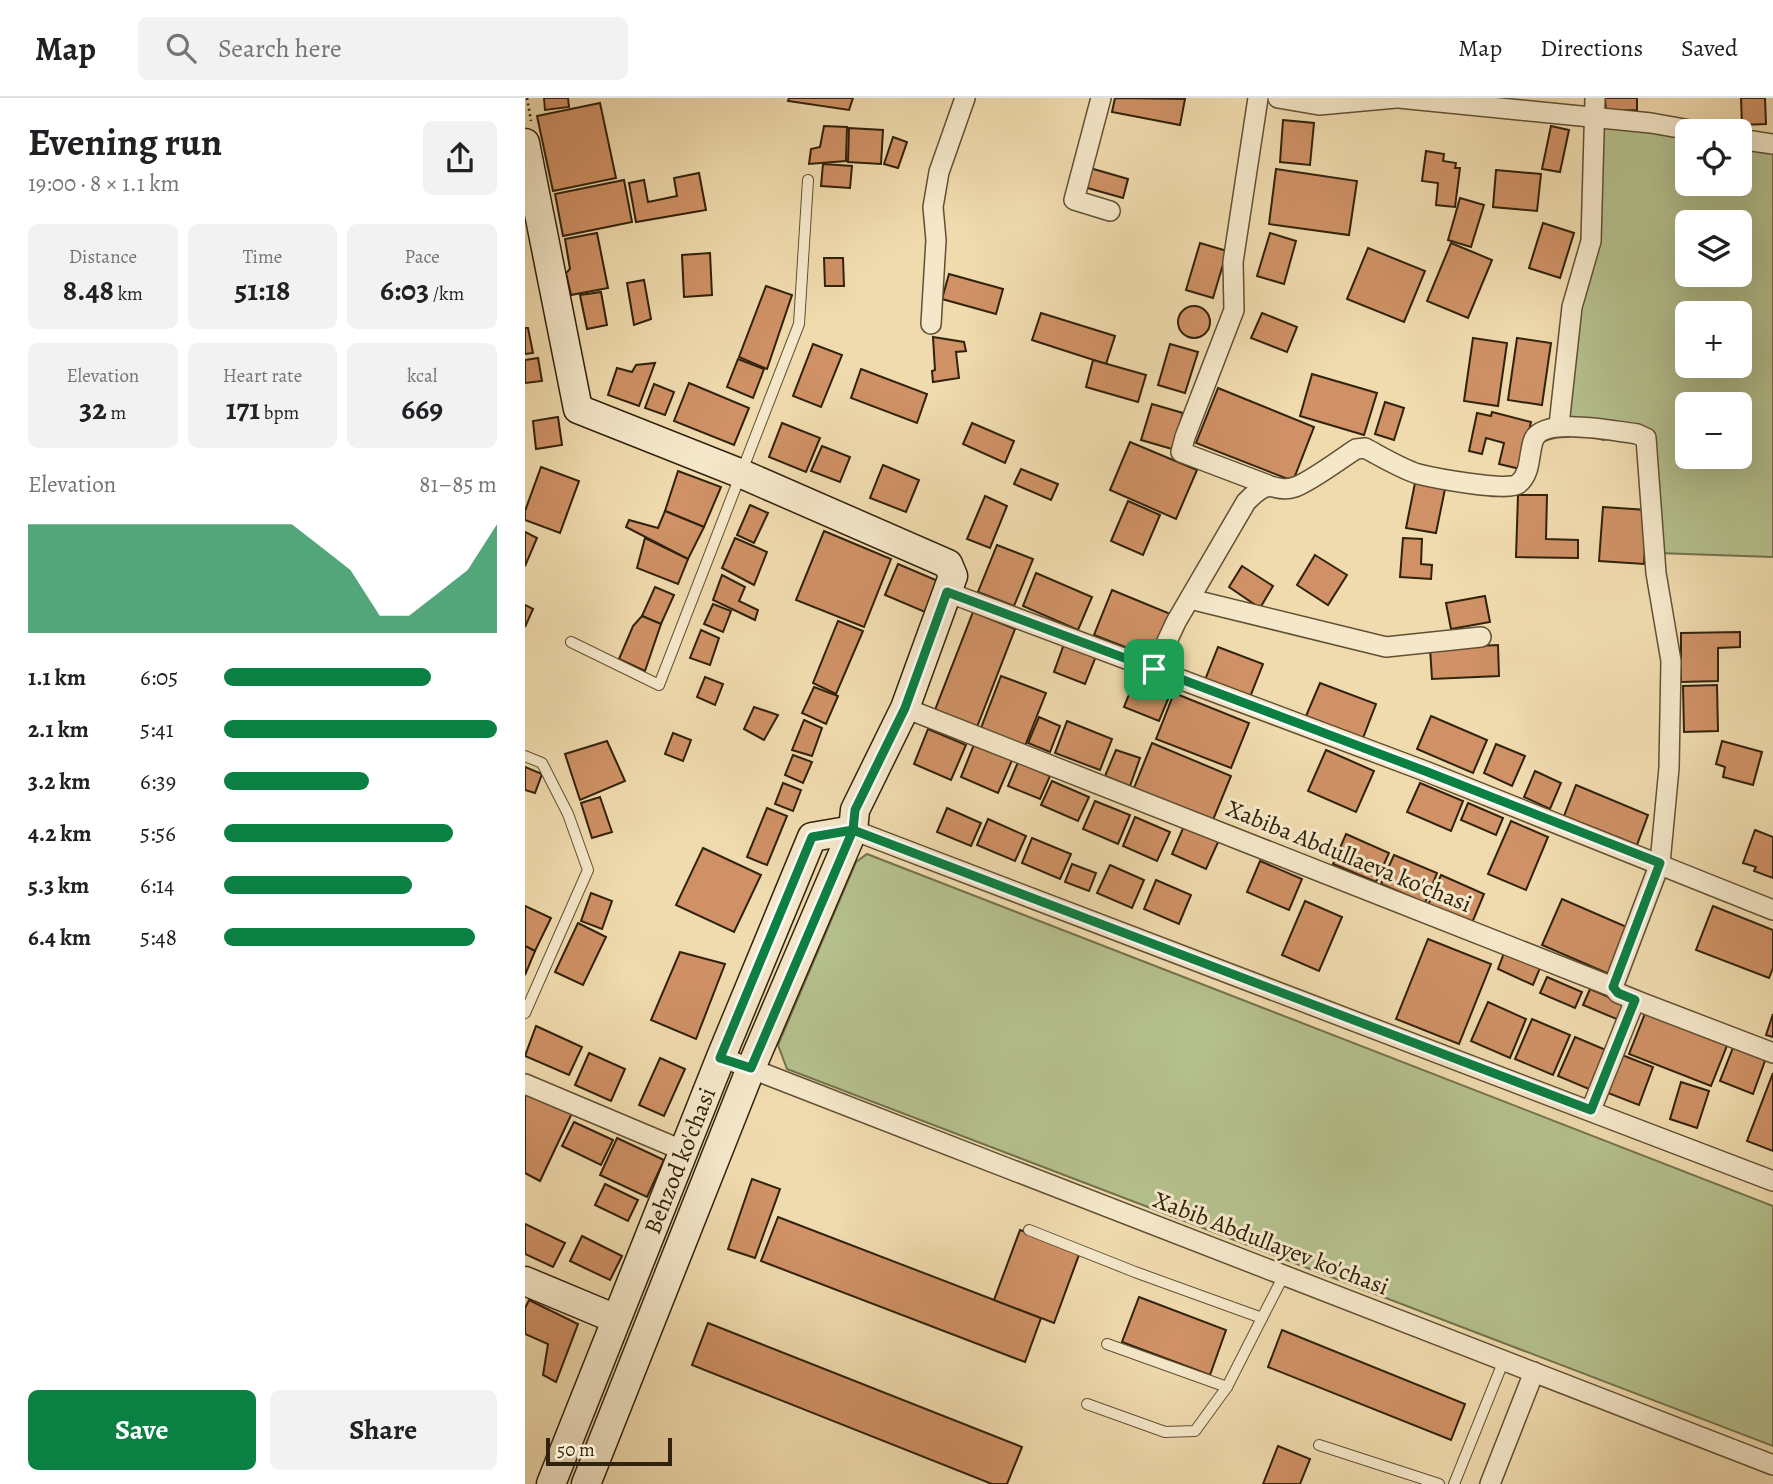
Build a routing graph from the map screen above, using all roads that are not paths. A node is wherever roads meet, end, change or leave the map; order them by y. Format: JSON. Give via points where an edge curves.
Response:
{"nodes":[{"id":1,"x":965,"y":98,"type":"edge"},
{"id":2,"x":1101,"y":98,"type":"edge"},
{"id":3,"x":1258,"y":98,"type":"edge"},
{"id":4,"x":1278,"y":98,"type":"edge"},
{"id":5,"x":1398,"y":98,"type":"edge"},
{"id":6,"x":1596,"y":108,"type":"edge"},
{"id":7,"x":1675,"y":126,"type":"edge"},
{"id":8,"x":529,"y":134,"type":"edge"},
{"id":9,"x":1752,"y":141,"type":"edge"},
{"id":10,"x":1773,"y":144,"type":"edge"},
{"id":11,"x":808,"y":180,"type":"dead end"},
{"id":12,"x":1110,"y":211,"type":"dead end"},
{"id":13,"x":931,"y":324,"type":"dead end"},
{"id":14,"x":1559,"y":425,"type":"junction"},
{"id":15,"x":742,"y":474,"type":"junction"},
{"id":16,"x":1268,"y":485,"type":"junction"},
{"id":17,"x":947,"y":592,"type":"junction"},
{"id":18,"x":1190,"y":599,"type":"junction"},
{"id":19,"x":1481,"y":637,"type":"dead end"},
{"id":20,"x":571,"y":642,"type":"dead end"},
{"id":21,"x":1154,"y":669,"type":"junction"},
{"id":22,"x":905,"y":708,"type":"junction"},
{"id":23,"x":525,"y":756,"type":"edge"},
{"id":24,"x":853,"y":830,"type":"junction"},
{"id":25,"x":1660,"y":863,"type":"junction"},
{"id":26,"x":1773,"y":910,"type":"edge"},
{"id":27,"x":1613,"y":987,"type":"junction"},
{"id":28,"x":1635,"y":1000,"type":"junction"},
{"id":29,"x":525,"y":1013,"type":"edge"},
{"id":30,"x":1773,"y":1053,"type":"edge"},
{"id":31,"x":720,"y":1058,"type":"junction"},
{"id":32,"x":751,"y":1068,"type":"junction"},
{"id":33,"x":525,"y":1084,"type":"edge"},
{"id":34,"x":1591,"y":1110,"type":"junction"},
{"id":35,"x":684,"y":1151,"type":"junction"},
{"id":36,"x":1773,"y":1181,"type":"edge"},
{"id":37,"x":1029,"y":1230,"type":"dead end"},
{"id":38,"x":1284,"y":1275,"type":"junction"},
{"id":39,"x":525,"y":1281,"type":"edge"},
{"id":40,"x":1262,"y":1318,"type":"junction"},
{"id":41,"x":616,"y":1319,"type":"junction"},
{"id":42,"x":1107,"y":1344,"type":"dead end"},
{"id":43,"x":1504,"y":1360,"type":"junction"},
{"id":44,"x":1534,"y":1372,"type":"junction"},
{"id":45,"x":1227,"y":1387,"type":"junction"},
{"id":46,"x":1087,"y":1404,"type":"dead end"},
{"id":47,"x":1319,"y":1445,"type":"dead end"},
{"id":48,"x":1773,"y":1465,"type":"edge"},
{"id":49,"x":551,"y":1484,"type":"edge"},
{"id":50,"x":586,"y":1484,"type":"edge"},
{"id":51,"x":1439,"y":1484,"type":"edge"},
{"id":52,"x":1454,"y":1484,"type":"edge"},
{"id":53,"x":1490,"y":1484,"type":"edge"}],
"edges":[{"from":1,"to":13,"type":"street","via":[[939,172],[933,207],[936,240]]},
{"from":2,"to":12,"type":"street","via":[[1074,200]]},
{"from":3,"to":16,"type":"street","via":[[1233,262],[1234,310],[1181,452]]},
{"from":4,"to":5,"type":"street","via":[[1319,105]]},
{"from":5,"to":6,"type":"street"},
{"from":6,"to":7,"type":"street"},
{"from":6,"to":14,"type":"street","via":[[1591,241],[1572,307]]},
{"from":8,"to":15,"type":"street","via":[[578,409]]},
{"from":9,"to":10,"type":"street"},
{"from":11,"to":15,"type":"lane","via":[[799,324]]},
{"from":14,"to":16,"type":"street","via":[[1535,437],[1525,475],[1517,485],[1502,488],[1417,474],[1365,448],[1356,449],[1294,488]]},
{"from":14,"to":25,"type":"street","via":[[1646,438],[1656,573],[1671,661],[1669,768]]},
{"from":15,"to":17,"type":"street","via":[[948,564],[953,576]]},
{"from":15,"to":20,"type":"lane","via":[[659,685]]},
{"from":16,"to":18,"type":"street","via":[[1246,502]]},
{"from":17,"to":21,"type":"street"},
{"from":17,"to":22,"type":"street"},
{"from":18,"to":19,"type":"street","via":[[1386,647]]},
{"from":18,"to":21,"type":"street"},
{"from":21,"to":25,"type":"street"},
{"from":22,"to":24,"type":"street","via":[[855,810]]},
{"from":22,"to":27,"type":"street","name":"Xabiba Abdullaeva ko'chasi"},
{"from":23,"to":29,"type":"lane","via":[[542,763],[589,870]]},
{"from":24,"to":31,"type":"street","name":"Behzod ko'chasi","via":[[812,837]]},
{"from":24,"to":32,"type":"street"},
{"from":24,"to":34,"type":"street"},
{"from":25,"to":26,"type":"street"},
{"from":25,"to":27,"type":"street"},
{"from":27,"to":28,"type":"street","name":"Xabiba Abdullaeva ko'chasi"},
{"from":28,"to":30,"type":"street","name":"Xabiba Abdullaeva ko'chasi"},
{"from":28,"to":34,"type":"street"},
{"from":31,"to":32,"type":"street","name":"Xabib Abdullayev ko'chasi"},
{"from":31,"to":35,"type":"street","name":"Behzod ko'chasi"},
{"from":32,"to":38,"type":"street","name":"Xabib Abdullayev ko'chasi"},
{"from":32,"to":50,"type":"street"},
{"from":33,"to":35,"type":"street"},
{"from":34,"to":36,"type":"street"},
{"from":35,"to":41,"type":"street","name":"Behzod ko'chasi"},
{"from":37,"to":40,"type":"lane"},
{"from":38,"to":40,"type":"lane"},
{"from":38,"to":43,"type":"street","name":"Xabib Abdullayev ko'chasi"},
{"from":39,"to":41,"type":"street"},
{"from":40,"to":45,"type":"lane"},
{"from":41,"to":49,"type":"street","name":"Behzod ko'chasi"},
{"from":42,"to":45,"type":"lane"},
{"from":43,"to":44,"type":"street","name":"Xabib Abdullayev ko'chasi"},
{"from":43,"to":52,"type":"lane"},
{"from":44,"to":48,"type":"street","name":"Xabib Abdullayev ko'chasi"},
{"from":44,"to":53,"type":"street"},
{"from":45,"to":46,"type":"lane","via":[[1195,1431],[1165,1432]]},
{"from":47,"to":51,"type":"lane"}]}
